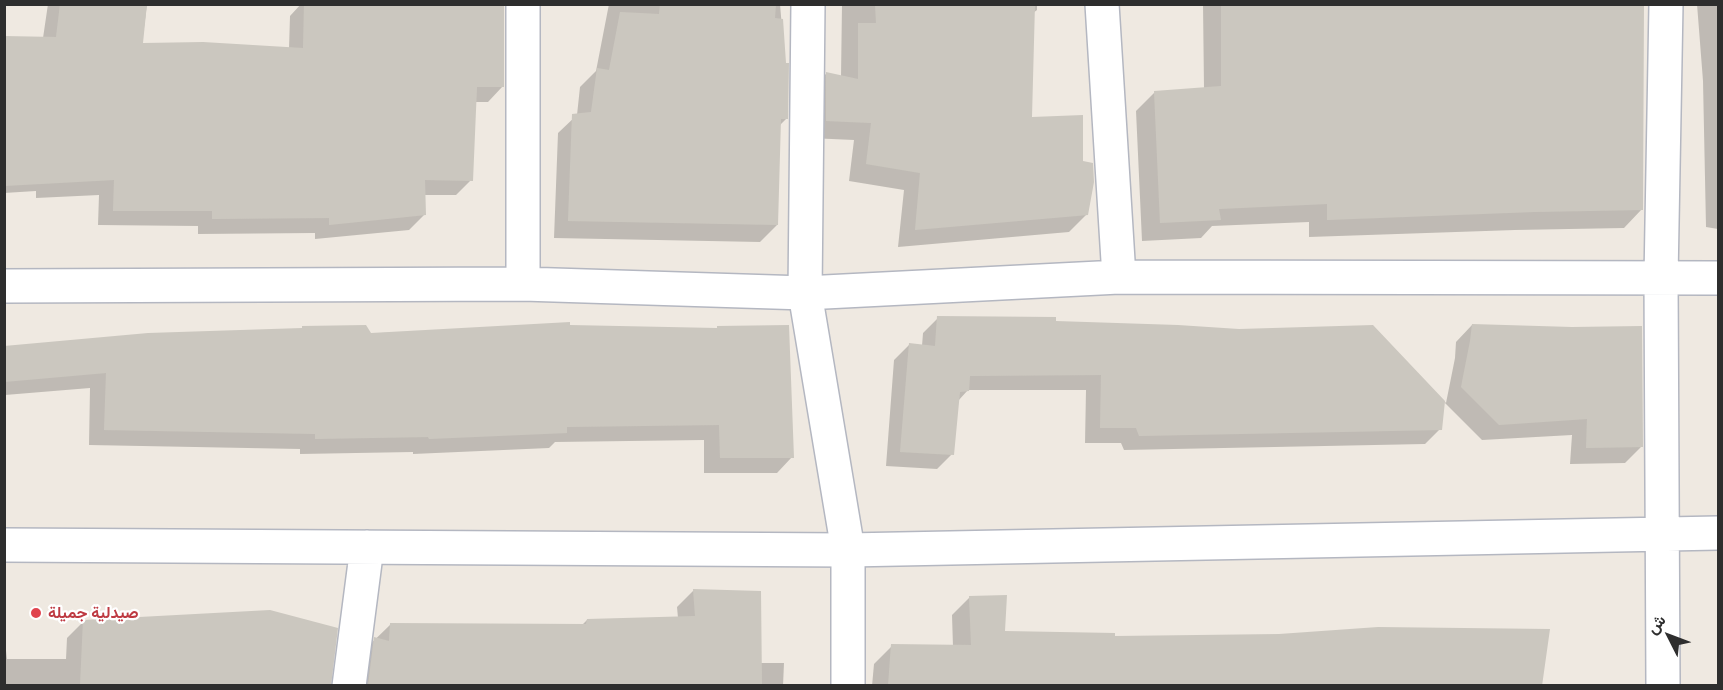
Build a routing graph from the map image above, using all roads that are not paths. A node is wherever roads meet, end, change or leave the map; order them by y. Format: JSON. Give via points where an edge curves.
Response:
{"nodes":[{"id":1,"x":523,"y":4,"type":"edge"},
{"id":2,"x":808,"y":4,"type":"edge"},
{"id":3,"x":1102,"y":4,"type":"edge"},
{"id":4,"x":1666,"y":4,"type":"edge"},
{"id":5,"x":1119,"y":277,"type":"junction"},
{"id":6,"x":1660,"y":278,"type":"junction"},
{"id":7,"x":1719,"y":278,"type":"edge"},
{"id":8,"x":523,"y":284,"type":"junction"},
{"id":9,"x":4,"y":286,"type":"edge"},
{"id":10,"x":805,"y":293,"type":"junction"},
{"id":11,"x":1662,"y":533,"type":"junction"},
{"id":12,"x":1719,"y":533,"type":"edge"},
{"id":13,"x":4,"y":545,"type":"edge"},
{"id":14,"x":367,"y":547,"type":"junction"},
{"id":15,"x":848,"y":550,"type":"junction"},
{"id":16,"x":349,"y":686,"type":"edge"},
{"id":17,"x":848,"y":686,"type":"edge"},
{"id":18,"x":1663,"y":686,"type":"edge"}],
"edges":[{"from":1,"to":8,"type":"street"},
{"from":2,"to":10,"type":"street"},
{"from":3,"to":5,"type":"street"},
{"from":4,"to":6,"type":"street"},
{"from":5,"to":6,"type":"street"},
{"from":5,"to":10,"type":"street"},
{"from":6,"to":7,"type":"street"},
{"from":6,"to":11,"type":"street"},
{"from":8,"to":9,"type":"street"},
{"from":8,"to":10,"type":"street"},
{"from":10,"to":15,"type":"street"},
{"from":11,"to":12,"type":"street"},
{"from":11,"to":15,"type":"street"},
{"from":11,"to":18,"type":"street"},
{"from":13,"to":14,"type":"street"},
{"from":14,"to":15,"type":"street"},
{"from":14,"to":16,"type":"street"},
{"from":15,"to":17,"type":"street"}]}
